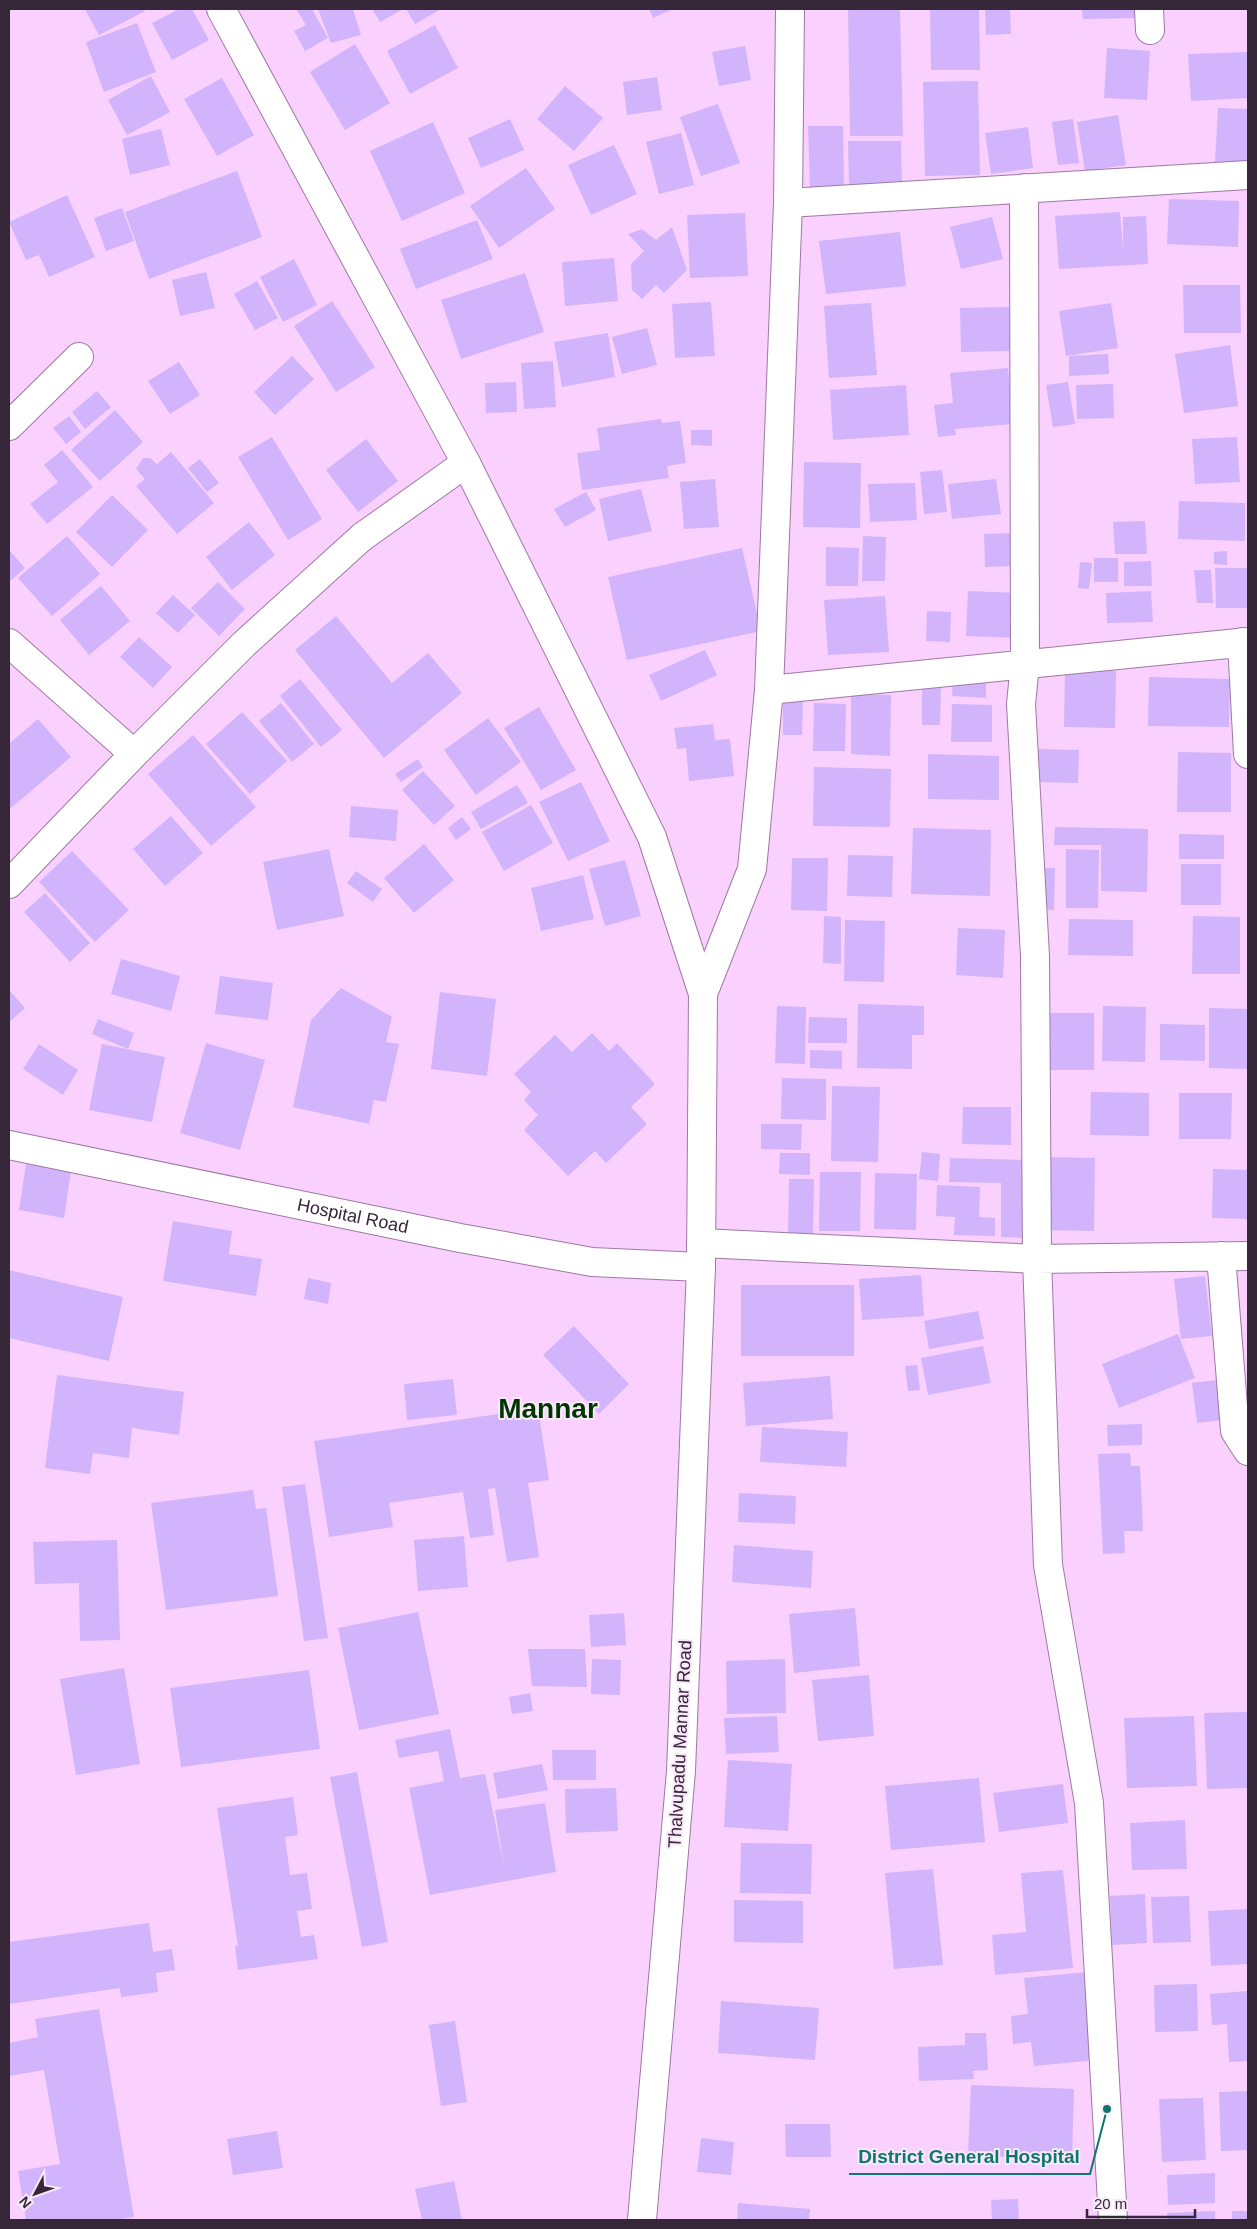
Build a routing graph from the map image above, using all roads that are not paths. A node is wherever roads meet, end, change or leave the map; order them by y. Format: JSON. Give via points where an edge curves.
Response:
{"nodes":[{"id":1,"x":221,"y":9,"type":"edge"},
{"id":2,"x":790,"y":9,"type":"edge"},
{"id":3,"x":1248,"y":175,"type":"edge"},
{"id":4,"x":1024,"y":188,"type":"junction"},
{"id":5,"x":788,"y":203,"type":"junction"},
{"id":6,"x":79,"y":357,"type":"dead end"},
{"id":7,"x":9,"y":426,"type":"edge"},
{"id":8,"x":466,"y":463,"type":"junction"},
{"id":9,"x":9,"y":642,"type":"edge"},
{"id":10,"x":1245,"y":642,"type":"edge"},
{"id":11,"x":1025,"y":664,"type":"junction"},
{"id":12,"x":769,"y":690,"type":"junction"},
{"id":13,"x":134,"y":754,"type":"junction"},
{"id":14,"x":1248,"y":754,"type":"edge"},
{"id":15,"x":9,"y":884,"type":"edge"},
{"id":16,"x":703,"y":994,"type":"junction"},
{"id":17,"x":9,"y":1145,"type":"edge"},
{"id":18,"x":701,"y":1255,"type":"junction"},
{"id":19,"x":1221,"y":1256,"type":"junction"},
{"id":20,"x":1248,"y":1256,"type":"edge"},
{"id":21,"x":1038,"y":1259,"type":"junction"},
{"id":22,"x":1248,"y":1451,"type":"edge"},
{"id":23,"x":642,"y":2220,"type":"edge"},
{"id":24,"x":1113,"y":2220,"type":"edge"}],
"edges":[{"from":1,"to":8,"type":"street"},
{"from":2,"to":5,"type":"street"},
{"from":3,"to":4,"type":"street"},
{"from":4,"to":5,"type":"street"},
{"from":4,"to":11,"type":"street"},
{"from":5,"to":12,"type":"street"},
{"from":6,"to":7,"type":"street"},
{"from":8,"to":13,"type":"street","via":[[362,537],[244,644]]},
{"from":8,"to":16,"type":"street","via":[[652,837]]},
{"from":9,"to":13,"type":"street"},
{"from":10,"to":11,"type":"street"},
{"from":10,"to":14,"type":"street"},
{"from":11,"to":12,"type":"street"},
{"from":11,"to":21,"type":"street","via":[[1020,704],[1035,956]]},
{"from":12,"to":16,"type":"street","via":[[752,869]]},
{"from":13,"to":15,"type":"street"},
{"from":16,"to":18,"type":"street","name":"Thalvupadu Mannar Road"},
{"from":17,"to":18,"type":"street","name":"Hospital Road","via":[[460,1238],[583,1260]]},
{"from":18,"to":21,"type":"street","name":"Hospital Road"},
{"from":18,"to":23,"type":"street","name":"Thalvupadu Mannar Road","via":[[681,1771]]},
{"from":19,"to":20,"type":"street","name":"Hospital Road"},
{"from":19,"to":21,"type":"street","name":"Hospital Road"},
{"from":19,"to":22,"type":"street","via":[[1234,1431]]},
{"from":21,"to":24,"type":"street","via":[[1048,1566],[1089,1804]]}]}
